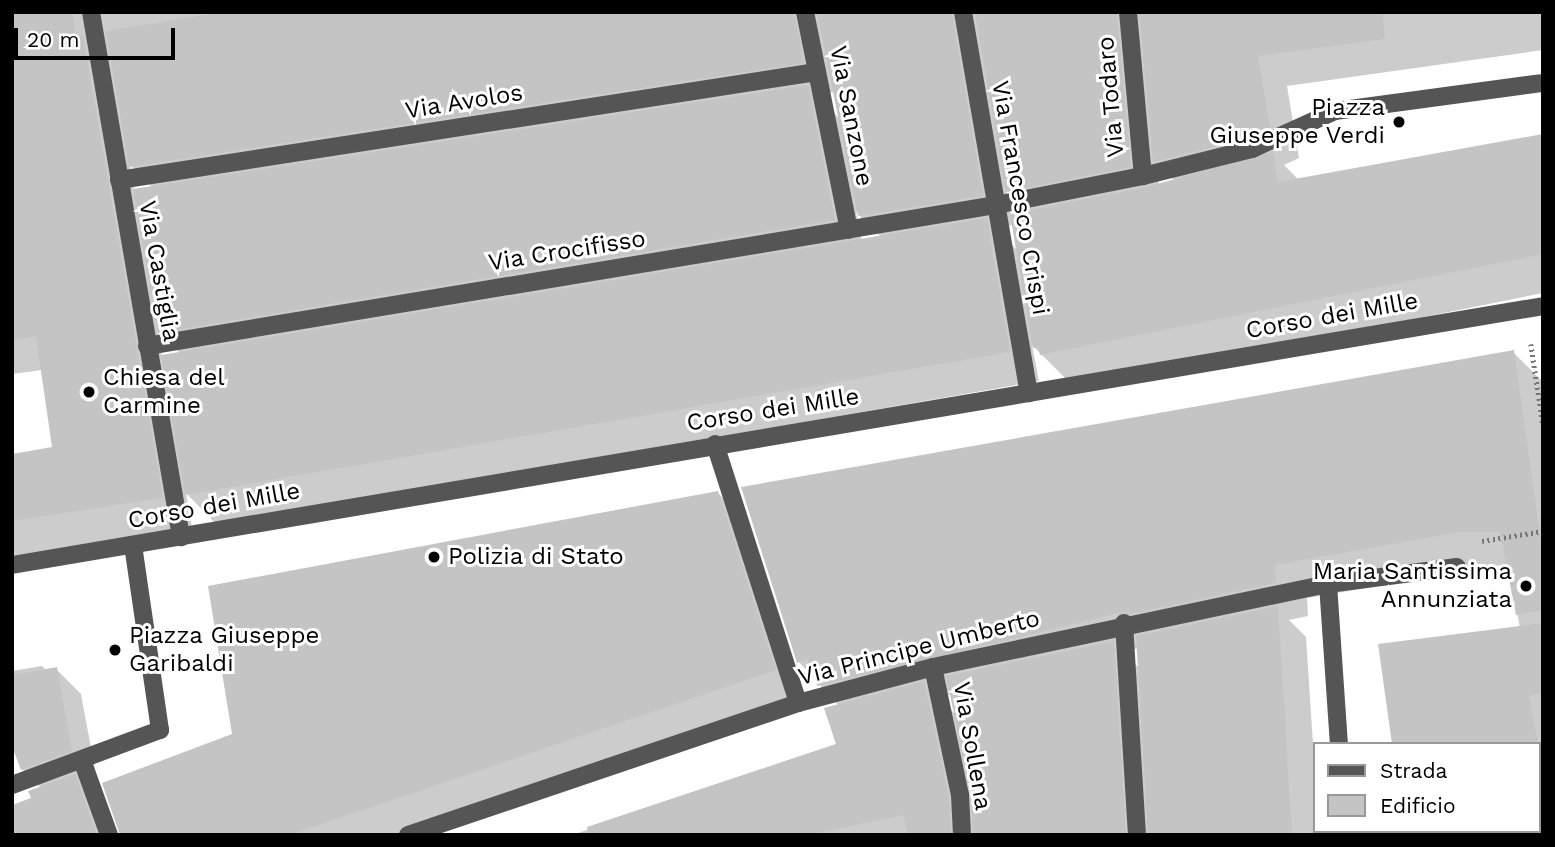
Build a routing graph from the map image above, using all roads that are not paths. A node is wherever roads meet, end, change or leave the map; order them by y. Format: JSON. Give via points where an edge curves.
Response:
{"nodes":[{"id":1,"x":91,"y":12,"type":"edge"},
{"id":2,"x":805,"y":12,"type":"edge"},
{"id":3,"x":963,"y":12,"type":"edge"},
{"id":4,"x":1128,"y":12,"type":"edge"},
{"id":5,"x":817,"y":72,"type":"junction"},
{"id":6,"x":1543,"y":83,"type":"edge"},
{"id":7,"x":1143,"y":176,"type":"junction"},
{"id":8,"x":119,"y":180,"type":"junction"},
{"id":9,"x":996,"y":205,"type":"junction"},
{"id":10,"x":849,"y":230,"type":"junction"},
{"id":11,"x":1534,"y":307,"type":"edge"},
{"id":12,"x":147,"y":345,"type":"junction"},
{"id":13,"x":1029,"y":393,"type":"junction"},
{"id":14,"x":715,"y":444,"type":"junction"},
{"id":15,"x":181,"y":537,"type":"junction"},
{"id":16,"x":133,"y":545,"type":"junction"},
{"id":17,"x":12,"y":565,"type":"edge"},
{"id":18,"x":1457,"y":567,"type":"road end"},
{"id":19,"x":1328,"y":584,"type":"junction"},
{"id":20,"x":1124,"y":623,"type":"junction"},
{"id":21,"x":933,"y":667,"type":"junction"},
{"id":22,"x":798,"y":703,"type":"junction"},
{"id":23,"x":1339,"y":742,"type":"edge"},
{"id":24,"x":82,"y":760,"type":"junction"},
{"id":25,"x":12,"y":785,"type":"edge"},
{"id":26,"x":109,"y":835,"type":"edge"},
{"id":27,"x":408,"y":835,"type":"edge"},
{"id":28,"x":962,"y":835,"type":"edge"},
{"id":29,"x":1137,"y":835,"type":"edge"}],
"edges":[{"from":1,"to":8,"type":"street","name":"Via Castiglia"},
{"from":2,"to":5,"type":"street","name":"Via Sanzone"},
{"from":3,"to":9,"type":"street","name":"Via Francesco Crispi"},
{"from":4,"to":7,"type":"street","name":"Via Todaro"},
{"from":5,"to":8,"type":"street","name":"Via Avolos"},
{"from":5,"to":10,"type":"street","name":"Via Sanzone"},
{"from":6,"to":7,"type":"street","via":[[1335,111],[1252,149]]},
{"from":7,"to":9,"type":"street"},
{"from":8,"to":12,"type":"street","name":"Via Castiglia"},
{"from":9,"to":10,"type":"street","name":"Via Crocifisso"},
{"from":9,"to":13,"type":"street","name":"Via Francesco Crispi"},
{"from":10,"to":12,"type":"street","name":"Via Crocifisso"},
{"from":11,"to":13,"type":"street","name":"Corso dei Mille"},
{"from":12,"to":15,"type":"street","name":"Via Castiglia"},
{"from":13,"to":14,"type":"street","name":"Corso dei Mille"},
{"from":14,"to":15,"type":"street","name":"Corso dei Mille"},
{"from":14,"to":22,"type":"street"},
{"from":15,"to":16,"type":"street","name":"Corso dei Mille"},
{"from":16,"to":17,"type":"street","name":"Corso dei Mille"},
{"from":16,"to":24,"type":"street","via":[[160,730]]},
{"from":18,"to":19,"type":"street","name":"Via Principe Umberto"},
{"from":19,"to":20,"type":"street","name":"Via Principe Umberto"},
{"from":19,"to":23,"type":"street"},
{"from":20,"to":21,"type":"street","name":"Via Principe Umberto"},
{"from":20,"to":29,"type":"street"},
{"from":21,"to":22,"type":"street","name":"Via Principe Umberto"},
{"from":21,"to":28,"type":"street","name":"Via Sollena","via":[[960,795]]},
{"from":22,"to":27,"type":"street","name":"Via Principe Umberto"},
{"from":24,"to":25,"type":"street"},
{"from":24,"to":26,"type":"street"}]}
